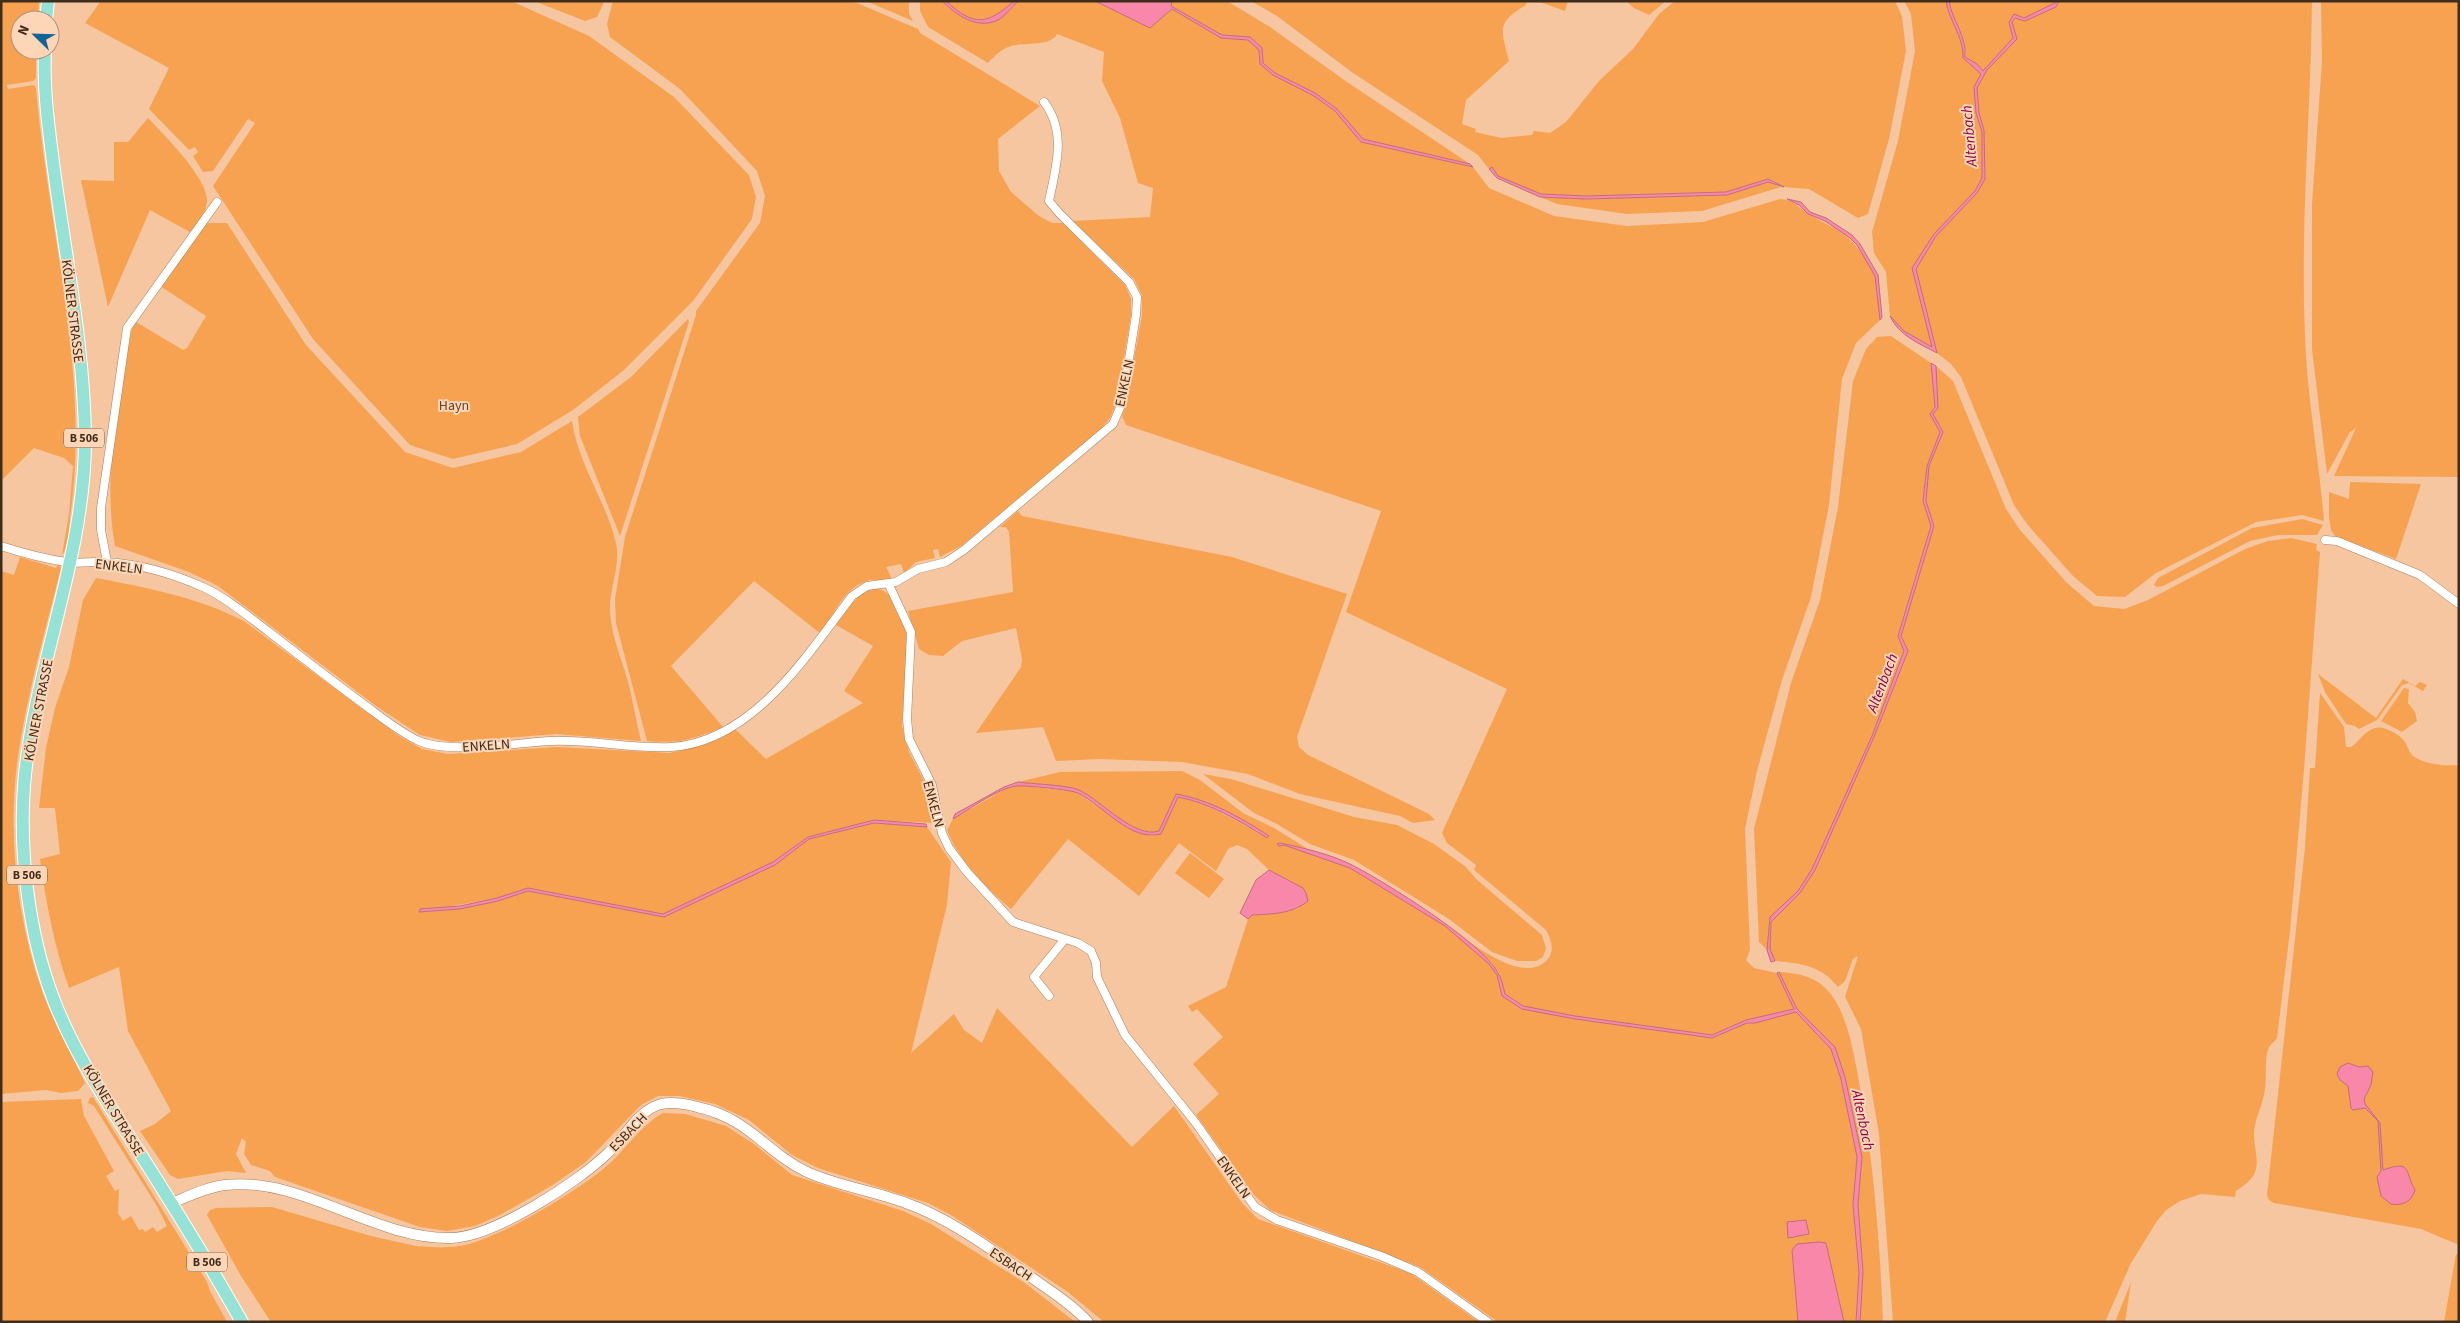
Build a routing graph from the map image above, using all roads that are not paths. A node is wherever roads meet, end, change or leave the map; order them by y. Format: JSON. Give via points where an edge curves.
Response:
{"nodes":[{"id":1,"x":45,"y":60,"type":"edge"},
{"id":2,"x":1044,"y":102,"type":"dead end"},
{"id":3,"x":217,"y":202,"type":"dead end"},
{"id":4,"x":2325,"y":540,"type":"dead end"},
{"id":5,"x":1,"y":546,"type":"edge"},
{"id":6,"x":70,"y":562,"type":"junction"},
{"id":7,"x":107,"y":562,"type":"junction"},
{"id":8,"x":889,"y":585,"type":"junction"},
{"id":9,"x":2459,"y":604,"type":"edge"},
{"id":10,"x":1065,"y":939,"type":"junction"},
{"id":11,"x":1049,"y":996,"type":"dead end"},
{"id":12,"x":172,"y":1203,"type":"junction"},
{"id":13,"x":242,"y":1322,"type":"edge"},
{"id":14,"x":1088,"y":1322,"type":"edge"},
{"id":15,"x":1488,"y":1322,"type":"edge"}],
"edges":[{"from":1,"to":6,"type":"main road","name":"KÖLNER STRASSE","number":"B 506","via":[[48,119],[75,313],[84,407],[83,494]]},
{"from":2,"to":8,"type":"street","name":"ENKELN","via":[[1052,112],[1058,132],[1058,159],[1050,201],[1130,282],[1136,297],[1122,403],[1104,433],[964,550],[946,562],[918,569]]},
{"from":3,"to":7,"type":"street","via":[[127,328],[101,508]]},
{"from":4,"to":9,"type":"street","via":[[2337,541],[2408,569],[2430,580]]},
{"from":5,"to":6,"type":"street","name":"ENKELN"},
{"from":6,"to":7,"type":"street","name":"ENKELN"},
{"from":6,"to":12,"type":"main road","name":"KÖLNER STRASSE","number":"B 506","via":[[35,716],[24,786],[24,840],[32,918],[53,998],[77,1050]]},
{"from":7,"to":8,"type":"street","name":"ENKELN","via":[[158,571],[208,590],[398,728],[420,741],[450,748],[557,741],[658,747],[696,743],[732,726],[770,697],[802,663],[852,596],[867,586]]},
{"from":8,"to":10,"type":"street","name":"ENKELN","via":[[906,618],[911,638],[908,733],[912,748],[929,779],[946,842],[967,872],[1013,922]]},
{"from":10,"to":11,"type":"street","via":[[1034,977]]},
{"from":10,"to":15,"type":"street","name":"ENKELN","via":[[1083,946],[1092,954],[1097,977],[1125,1035],[1195,1122],[1255,1207],[1277,1220],[1418,1272]]},
{"from":12,"to":13,"type":"main road","name":"KÖLNER STRASSE","number":"B 506"},
{"from":12,"to":14,"type":"street","name":"ESBACH","via":[[226,1185],[268,1188],[413,1234],[466,1237],[504,1221],[578,1178],[612,1150],[651,1108],[663,1104],[689,1105],[715,1111],[737,1121],[809,1173],[897,1200],[938,1218],[1033,1279]]}]}
